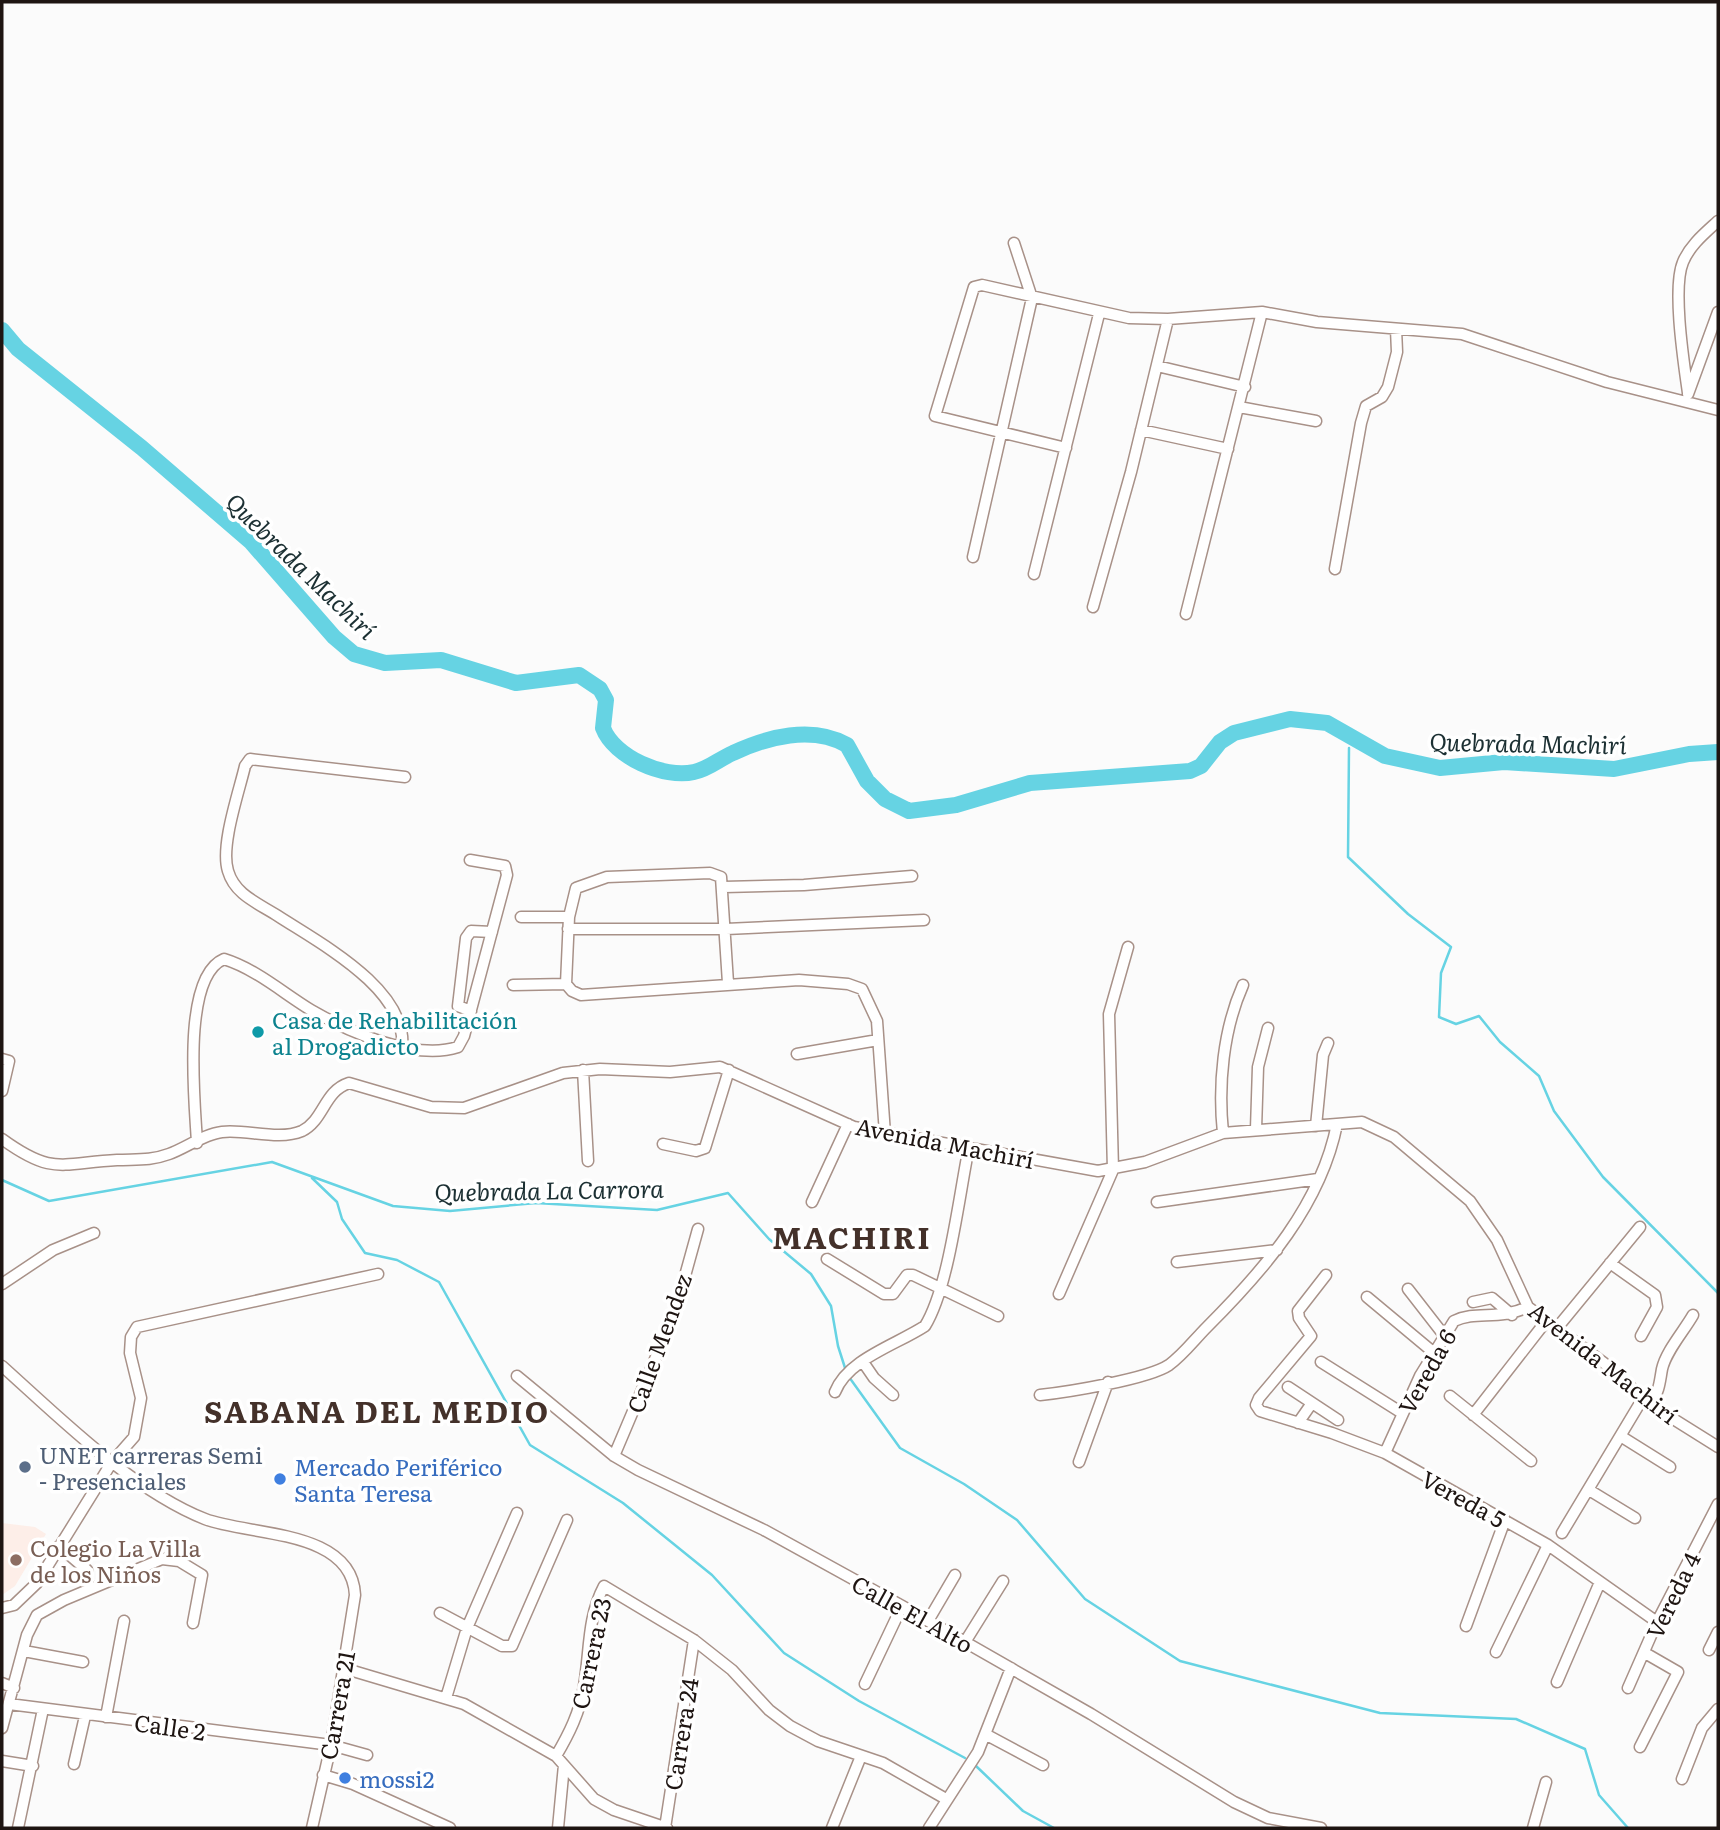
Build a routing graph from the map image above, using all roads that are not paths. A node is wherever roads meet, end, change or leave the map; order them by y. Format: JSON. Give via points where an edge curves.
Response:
{"nodes":[{"id":1,"x":1718,"y":221,"type":"edge"},
{"id":2,"x":1014,"y":243,"type":"dead end"},
{"id":3,"x":1032,"y":298,"type":"junction"},
{"id":4,"x":1262,"y":312,"type":"junction"},
{"id":5,"x":1718,"y":312,"type":"edge"},
{"id":6,"x":1099,"y":314,"type":"junction"},
{"id":7,"x":1168,"y":319,"type":"junction"},
{"id":8,"x":1396,"y":329,"type":"junction"},
{"id":9,"x":1157,"y":366,"type":"junction"},
{"id":10,"x":1245,"y":387,"type":"junction"},
{"id":11,"x":1687,"y":396,"type":"junction"},
{"id":12,"x":1239,"y":407,"type":"junction"},
{"id":13,"x":1718,"y":410,"type":"edge"},
{"id":14,"x":1316,"y":421,"type":"dead end"},
{"id":15,"x":1141,"y":430,"type":"junction"},
{"id":16,"x":1003,"y":433,"type":"junction"},
{"id":17,"x":1066,"y":448,"type":"junction"},
{"id":18,"x":1228,"y":449,"type":"junction"},
{"id":19,"x":973,"y":557,"type":"dead end"},
{"id":20,"x":1335,"y":569,"type":"dead end"},
{"id":21,"x":1034,"y":574,"type":"dead end"},
{"id":22,"x":1093,"y":607,"type":"dead end"},
{"id":23,"x":1186,"y":614,"type":"dead end"},
{"id":24,"x":405,"y":777,"type":"dead end"},
{"id":25,"x":470,"y":860,"type":"dead end"},
{"id":26,"x":912,"y":876,"type":"dead end"},
{"id":27,"x":724,"y":887,"type":"junction"},
{"id":28,"x":521,"y":917,"type":"dead end"},
{"id":29,"x":569,"y":917,"type":"junction"},
{"id":30,"x":923,"y":920,"type":"dead end"},
{"id":31,"x":568,"y":929,"type":"junction"},
{"id":32,"x":726,"y":929,"type":"junction"},
{"id":33,"x":492,"y":932,"type":"junction"},
{"id":34,"x":1128,"y":947,"type":"dead end"},
{"id":35,"x":728,"y":983,"type":"junction"},
{"id":36,"x":566,"y":984,"type":"junction"},
{"id":37,"x":513,"y":985,"type":"dead end"},
{"id":38,"x":1243,"y":985,"type":"dead end"},
{"id":39,"x":471,"y":1011,"type":"junction"},
{"id":40,"x":1268,"y":1028,"type":"dead end"},
{"id":41,"x":878,"y":1040,"type":"junction"},
{"id":42,"x":1328,"y":1043,"type":"dead end"},
{"id":43,"x":402,"y":1049,"type":"junction"},
{"id":44,"x":797,"y":1054,"type":"dead end"},
{"id":45,"x":2,"y":1059,"type":"edge"},
{"id":46,"x":583,"y":1070,"type":"junction"},
{"id":47,"x":729,"y":1070,"type":"junction"},
{"id":48,"x":2,"y":1091,"type":"edge"},
{"id":49,"x":848,"y":1124,"type":"junction"},
{"id":50,"x":1337,"y":1124,"type":"junction"},
{"id":51,"x":1316,"y":1126,"type":"junction"},
{"id":52,"x":1256,"y":1129,"type":"junction"},
{"id":53,"x":1223,"y":1133,"type":"junction"},
{"id":54,"x":886,"y":1134,"type":"junction"},
{"id":55,"x":2,"y":1139,"type":"edge"},
{"id":56,"x":197,"y":1143,"type":"junction"},
{"id":57,"x":663,"y":1144,"type":"dead end"},
{"id":58,"x":969,"y":1147,"type":"junction"},
{"id":59,"x":588,"y":1161,"type":"dead end"},
{"id":60,"x":1113,"y":1170,"type":"junction"},
{"id":61,"x":1318,"y":1179,"type":"junction"},
{"id":62,"x":812,"y":1202,"type":"dead end"},
{"id":63,"x":1157,"y":1202,"type":"dead end"},
{"id":64,"x":1640,"y":1227,"type":"dead end"},
{"id":65,"x":698,"y":1229,"type":"dead end"},
{"id":66,"x":94,"y":1233,"type":"dead end"},
{"id":67,"x":1277,"y":1250,"type":"junction"},
{"id":68,"x":827,"y":1259,"type":"dead end"},
{"id":69,"x":1177,"y":1262,"type":"dead end"},
{"id":70,"x":1610,"y":1263,"type":"junction"},
{"id":71,"x":378,"y":1274,"type":"dead end"},
{"id":72,"x":1326,"y":1275,"type":"dead end"},
{"id":73,"x":2,"y":1284,"type":"edge"},
{"id":74,"x":940,"y":1289,"type":"junction"},
{"id":75,"x":1408,"y":1289,"type":"dead end"},
{"id":76,"x":1059,"y":1294,"type":"dead end"},
{"id":77,"x":1367,"y":1297,"type":"dead end"},
{"id":78,"x":1473,"y":1302,"type":"dead end"},
{"id":79,"x":1528,"y":1307,"type":"junction"},
{"id":80,"x":1512,"y":1315,"type":"junction"},
{"id":81,"x":1693,"y":1315,"type":"dead end"},
{"id":82,"x":998,"y":1316,"type":"dead end"},
{"id":83,"x":1547,"y":1320,"type":"junction"},
{"id":84,"x":1558,"y":1328,"type":"junction"},
{"id":85,"x":1443,"y":1334,"type":"junction"},
{"id":86,"x":1641,"y":1336,"type":"dead end"},
{"id":87,"x":1433,"y":1352,"type":"junction"},
{"id":88,"x":863,"y":1362,"type":"junction"},
{"id":89,"x":1321,"y":1362,"type":"dead end"},
{"id":90,"x":2,"y":1366,"type":"edge"},
{"id":91,"x":517,"y":1376,"type":"dead end"},
{"id":92,"x":1108,"y":1382,"type":"junction"},
{"id":93,"x":1288,"y":1387,"type":"dead end"},
{"id":94,"x":835,"y":1392,"type":"dead end"},
{"id":95,"x":894,"y":1395,"type":"dead end"},
{"id":96,"x":1040,"y":1395,"type":"dead end"},
{"id":97,"x":1450,"y":1396,"type":"dead end"},
{"id":98,"x":1312,"y":1402,"type":"junction"},
{"id":99,"x":1647,"y":1402,"type":"junction"},
{"id":100,"x":1402,"y":1413,"type":"junction"},
{"id":101,"x":1474,"y":1415,"type":"junction"},
{"id":102,"x":1338,"y":1420,"type":"dead end"},
{"id":103,"x":1298,"y":1423,"type":"junction"},
{"id":104,"x":1622,"y":1437,"type":"junction"},
{"id":105,"x":1718,"y":1447,"type":"edge"},
{"id":106,"x":1385,"y":1453,"type":"junction"},
{"id":107,"x":614,"y":1456,"type":"junction"},
{"id":108,"x":1531,"y":1461,"type":"dead end"},
{"id":109,"x":112,"y":1462,"type":"junction"},
{"id":110,"x":1079,"y":1462,"type":"dead end"},
{"id":111,"x":1670,"y":1467,"type":"dead end"},
{"id":112,"x":1590,"y":1490,"type":"junction"},
{"id":113,"x":1718,"y":1504,"type":"edge"},
{"id":114,"x":517,"y":1513,"type":"dead end"},
{"id":115,"x":1635,"y":1518,"type":"dead end"},
{"id":116,"x":567,"y":1520,"type":"dead end"},
{"id":117,"x":1505,"y":1520,"type":"junction"},
{"id":118,"x":1562,"y":1533,"type":"dead end"},
{"id":119,"x":1548,"y":1545,"type":"junction"},
{"id":120,"x":59,"y":1546,"type":"junction"},
{"id":121,"x":87,"y":1570,"type":"dead end"},
{"id":122,"x":955,"y":1575,"type":"dead end"},
{"id":123,"x":1003,"y":1581,"type":"dead end"},
{"id":124,"x":1600,"y":1582,"type":"junction"},
{"id":125,"x":902,"y":1606,"type":"junction"},
{"id":126,"x":2,"y":1608,"type":"edge"},
{"id":127,"x":440,"y":1613,"type":"dead end"},
{"id":128,"x":124,"y":1620,"type":"dead end"},
{"id":129,"x":929,"y":1621,"type":"junction"},
{"id":130,"x":1657,"y":1622,"type":"junction"},
{"id":131,"x":193,"y":1623,"type":"dead end"},
{"id":132,"x":1466,"y":1626,"type":"dead end"},
{"id":133,"x":467,"y":1628,"type":"junction"},
{"id":134,"x":1718,"y":1632,"type":"edge"},
{"id":135,"x":694,"y":1640,"type":"junction"},
{"id":136,"x":965,"y":1642,"type":"junction"},
{"id":137,"x":1709,"y":1650,"type":"dead end"},
{"id":138,"x":23,"y":1651,"type":"junction"},
{"id":139,"x":1496,"y":1652,"type":"dead end"},
{"id":140,"x":1644,"y":1653,"type":"junction"},
{"id":141,"x":83,"y":1662,"type":"dead end"},
{"id":142,"x":343,"y":1668,"type":"junction"},
{"id":143,"x":1011,"y":1668,"type":"junction"},
{"id":144,"x":1557,"y":1682,"type":"dead end"},
{"id":145,"x":2,"y":1683,"type":"edge"},
{"id":146,"x":865,"y":1684,"type":"dead end"},
{"id":147,"x":14,"y":1688,"type":"junction"},
{"id":148,"x":1629,"y":1688,"type":"dead end"},
{"id":149,"x":446,"y":1698,"type":"junction"},
{"id":150,"x":9,"y":1704,"type":"junction"},
{"id":151,"x":43,"y":1709,"type":"junction"},
{"id":152,"x":1718,"y":1709,"type":"edge"},
{"id":153,"x":85,"y":1716,"type":"junction"},
{"id":154,"x":106,"y":1717,"type":"junction"},
{"id":155,"x":2,"y":1728,"type":"edge"},
{"id":156,"x":985,"y":1734,"type":"junction"},
{"id":157,"x":331,"y":1745,"type":"junction"},
{"id":158,"x":1640,"y":1746,"type":"dead end"},
{"id":159,"x":367,"y":1755,"type":"dead end"},
{"id":160,"x":556,"y":1756,"type":"junction"},
{"id":161,"x":860,"y":1756,"type":"junction"},
{"id":162,"x":2,"y":1761,"type":"edge"},
{"id":163,"x":74,"y":1764,"type":"dead end"},
{"id":164,"x":564,"y":1765,"type":"junction"},
{"id":165,"x":1043,"y":1765,"type":"dead end"},
{"id":166,"x":33,"y":1766,"type":"junction"},
{"id":167,"x":323,"y":1775,"type":"junction"},
{"id":168,"x":1682,"y":1779,"type":"dead end"},
{"id":169,"x":1546,"y":1782,"type":"dead end"},
{"id":170,"x":946,"y":1799,"type":"junction"},
{"id":171,"x":18,"y":1828,"type":"edge"},
{"id":172,"x":312,"y":1828,"type":"edge"},
{"id":173,"x":450,"y":1828,"type":"edge"},
{"id":174,"x":558,"y":1828,"type":"edge"},
{"id":175,"x":666,"y":1828,"type":"edge"},
{"id":176,"x":832,"y":1828,"type":"edge"},
{"id":177,"x":929,"y":1828,"type":"edge"},
{"id":178,"x":1321,"y":1828,"type":"edge"},
{"id":179,"x":1533,"y":1828,"type":"edge"}],
"edges":[{"from":1,"to":11,"type":"street","via":[[1689,249],[1681,264]]},
{"from":2,"to":3,"type":"street"},
{"from":3,"to":6,"type":"street"},
{"from":3,"to":16,"type":"street"},
{"from":3,"to":16,"type":"street","via":[[982,285],[974,288],[936,416]]},
{"from":4,"to":7,"type":"street"},
{"from":4,"to":8,"type":"street","via":[[1317,323]]},
{"from":4,"to":10,"type":"street"},
{"from":5,"to":11,"type":"street"},
{"from":6,"to":7,"type":"street"},
{"from":6,"to":17,"type":"street"},
{"from":7,"to":9,"type":"street"},
{"from":8,"to":11,"type":"street","via":[[1462,334],[1607,382]]},
{"from":8,"to":20,"type":"street","via":[[1394,370],[1382,397],[1366,406],[1361,423]]},
{"from":9,"to":10,"type":"street"},
{"from":9,"to":15,"type":"street"},
{"from":10,"to":12,"type":"street"},
{"from":11,"to":13,"type":"street"},
{"from":12,"to":14,"type":"street"},
{"from":12,"to":18,"type":"street"},
{"from":15,"to":18,"type":"street"},
{"from":15,"to":22,"type":"street"},
{"from":16,"to":17,"type":"street"},
{"from":16,"to":19,"type":"street"},
{"from":17,"to":21,"type":"street"},
{"from":18,"to":23,"type":"street"},
{"from":24,"to":43,"type":"street","via":[[250,759],[226,851],[227,869],[241,894],[349,962],[382,995],[404,1031]]},
{"from":25,"to":33,"type":"street","via":[[505,866],[507,875]]},
{"from":26,"to":27,"type":"street"},
{"from":27,"to":29,"type":"street","via":[[721,877],[710,873],[607,877],[576,888]]},
{"from":27,"to":32,"type":"street"},
{"from":28,"to":29,"type":"street"},
{"from":29,"to":31,"type":"street"},
{"from":30,"to":32,"type":"street"},
{"from":31,"to":32,"type":"street"},
{"from":31,"to":36,"type":"street"},
{"from":32,"to":35,"type":"street"},
{"from":33,"to":39,"type":"street"},
{"from":33,"to":39,"type":"street","via":[[471,931],[466,938],[457,1006]]},
{"from":34,"to":60,"type":"street","via":[[1109,1014]]},
{"from":35,"to":36,"type":"street","via":[[581,995]]},
{"from":35,"to":41,"type":"street","via":[[799,980],[862,989],[877,1021]]},
{"from":36,"to":37,"type":"street"},
{"from":38,"to":53,"type":"street","via":[[1227,1042],[1221,1094]]},
{"from":39,"to":43,"type":"street","via":[[458,1047],[444,1052]]},
{"from":40,"to":52,"type":"street","via":[[1258,1067]]},
{"from":41,"to":44,"type":"street"},
{"from":41,"to":54,"type":"street"},
{"from":42,"to":51,"type":"street"},
{"from":43,"to":56,"type":"street","via":[[314,1012],[235,962],[215,962],[200,989],[196,1009]]},
{"from":45,"to":48,"type":"street","via":[[9,1061]]},
{"from":46,"to":47,"type":"street","name":"Avenida Machirí"},
{"from":46,"to":56,"type":"street","name":"Avenida Machirí","via":[[545,1078],[464,1108],[431,1107],[349,1083],[332,1091],[312,1124],[302,1131],[220,1132]]},
{"from":46,"to":59,"type":"street"},
{"from":47,"to":49,"type":"street","name":"Avenida Machirí"},
{"from":47,"to":57,"type":"street","via":[[705,1148],[696,1151]]},
{"from":49,"to":54,"type":"street","name":"Avenida Machirí"},
{"from":49,"to":62,"type":"street"},
{"from":50,"to":51,"type":"street","name":"Avenida Machirí"},
{"from":50,"to":61,"type":"street"},
{"from":50,"to":79,"type":"street","name":"Avenida Machirí","via":[[1362,1122],[1387,1132],[1456,1187],[1491,1228]]},
{"from":51,"to":52,"type":"street","name":"Avenida Machirí"},
{"from":52,"to":53,"type":"street","name":"Avenida Machirí"},
{"from":53,"to":60,"type":"street","name":"Avenida Machirí"},
{"from":54,"to":58,"type":"street","name":"Avenida Machirí"},
{"from":55,"to":56,"type":"street","name":"Avenida Machirí","via":[[20,1152],[59,1167],[149,1161]]},
{"from":58,"to":60,"type":"street","name":"Avenida Machirí","via":[[1078,1168]]},
{"from":58,"to":74,"type":"street"},
{"from":60,"to":76,"type":"street"},
{"from":61,"to":63,"type":"street"},
{"from":61,"to":67,"type":"street"},
{"from":64,"to":70,"type":"street"},
{"from":65,"to":107,"type":"street","name":"Calle Mendez","via":[[675,1311]]},
{"from":66,"to":73,"type":"street","via":[[53,1250]]},
{"from":67,"to":69,"type":"street"},
{"from":67,"to":92,"type":"street","via":[[1169,1365]]},
{"from":68,"to":74,"type":"street","via":[[884,1294],[893,1294],[906,1275]]},
{"from":70,"to":84,"type":"street"},
{"from":70,"to":86,"type":"street","via":[[1656,1295],[1657,1307]]},
{"from":71,"to":109,"type":"street","via":[[137,1327],[130,1353],[141,1398],[140,1417],[134,1437]]},
{"from":72,"to":103,"type":"street","name":"Vereda 5","via":[[1298,1311],[1311,1336],[1256,1405],[1260,1411]]},
{"from":74,"to":82,"type":"street"},
{"from":74,"to":88,"type":"street","via":[[925,1326]]},
{"from":75,"to":85,"type":"street"},
{"from":77,"to":87,"type":"street"},
{"from":78,"to":80,"type":"street","via":[[1492,1298]]},
{"from":79,"to":80,"type":"street","name":"Vereda 6"},
{"from":79,"to":83,"type":"street","name":"Avenida Machirí"},
{"from":80,"to":85,"type":"street","name":"Vereda 6","via":[[1464,1316]]},
{"from":81,"to":99,"type":"street","via":[[1665,1362],[1663,1383]]},
{"from":83,"to":84,"type":"street","name":"Avenida Machirí"},
{"from":83,"to":101,"type":"street"},
{"from":84,"to":99,"type":"street","name":"Avenida Machirí"},
{"from":85,"to":87,"type":"street","name":"Vereda 6"},
{"from":87,"to":100,"type":"street","name":"Vereda 6"},
{"from":88,"to":94,"type":"street","via":[[839,1380]]},
{"from":88,"to":95,"type":"street"},
{"from":89,"to":100,"type":"street"},
{"from":90,"to":109,"type":"street"},
{"from":91,"to":107,"type":"street","name":"Calle El Alto"},
{"from":92,"to":96,"type":"street"},
{"from":92,"to":110,"type":"street"},
{"from":93,"to":98,"type":"street"},
{"from":97,"to":101,"type":"street"},
{"from":98,"to":102,"type":"street"},
{"from":98,"to":103,"type":"street"},
{"from":99,"to":104,"type":"street"},
{"from":99,"to":105,"type":"street","name":"Avenida Machirí"},
{"from":100,"to":106,"type":"street","name":"Vereda 6"},
{"from":101,"to":108,"type":"street"},
{"from":103,"to":106,"type":"street","name":"Vereda 5"},
{"from":104,"to":111,"type":"street"},
{"from":104,"to":112,"type":"street"},
{"from":106,"to":117,"type":"street","name":"Vereda 5"},
{"from":107,"to":125,"type":"street","name":"Calle El Alto","via":[[764,1530]]},
{"from":109,"to":120,"type":"street"},
{"from":109,"to":142,"type":"street","name":"Carrera 21","via":[[206,1519],[267,1530],[330,1555],[354,1582]]},
{"from":112,"to":115,"type":"street"},
{"from":112,"to":118,"type":"street"},
{"from":113,"to":130,"type":"street","name":"Vereda 4"},
{"from":114,"to":133,"type":"street"},
{"from":116,"to":133,"type":"street","via":[[512,1646],[502,1646]]},
{"from":117,"to":119,"type":"street","name":"Vereda 5"},
{"from":117,"to":132,"type":"street"},
{"from":119,"to":124,"type":"street","name":"Vereda 5"},
{"from":119,"to":139,"type":"street"},
{"from":120,"to":121,"type":"street"},
{"from":120,"to":126,"type":"street","via":[[27,1595]]},
{"from":122,"to":129,"type":"street"},
{"from":123,"to":136,"type":"street"},
{"from":124,"to":130,"type":"street","name":"Vereda 5"},
{"from":124,"to":144,"type":"street"},
{"from":125,"to":129,"type":"street","name":"Calle El Alto"},
{"from":125,"to":146,"type":"street"},
{"from":127,"to":133,"type":"street"},
{"from":128,"to":154,"type":"street"},
{"from":129,"to":136,"type":"street","name":"Calle El Alto"},
{"from":130,"to":140,"type":"street","name":"Vereda 4"},
{"from":131,"to":138,"type":"street","via":[[202,1575],[179,1562],[162,1559],[48,1608],[32,1623]]},
{"from":133,"to":149,"type":"street"},
{"from":134,"to":137,"type":"street"},
{"from":135,"to":160,"type":"street","name":"Carrera 23","via":[[604,1586],[594,1610],[574,1725]]},
{"from":135,"to":161,"type":"street","via":[[790,1726]]},
{"from":135,"to":175,"type":"street","name":"Carrera 24"},
{"from":136,"to":143,"type":"street","name":"Calle El Alto"},
{"from":138,"to":141,"type":"street"},
{"from":138,"to":147,"type":"street"},
{"from":140,"to":148,"type":"street","name":"Vereda 4"},
{"from":140,"to":158,"type":"street","via":[[1678,1672]]},
{"from":142,"to":149,"type":"street"},
{"from":142,"to":157,"type":"street","name":"Carrera 21"},
{"from":143,"to":156,"type":"street"},
{"from":143,"to":178,"type":"street","name":"Calle El Alto","via":[[1234,1802],[1268,1818]]},
{"from":145,"to":147,"type":"street"},
{"from":147,"to":150,"type":"street"},
{"from":149,"to":160,"type":"street"},
{"from":150,"to":151,"type":"street","name":"Calle 2"},
{"from":150,"to":155,"type":"street"},
{"from":151,"to":153,"type":"street","name":"Calle 2"},
{"from":151,"to":166,"type":"street"},
{"from":152,"to":168,"type":"street","via":[[1702,1728]]},
{"from":153,"to":154,"type":"street","name":"Calle 2"},
{"from":153,"to":163,"type":"street"},
{"from":154,"to":157,"type":"street","name":"Calle 2","via":[[151,1727]]},
{"from":156,"to":165,"type":"street"},
{"from":156,"to":170,"type":"street"},
{"from":157,"to":159,"type":"street","name":"Calle 2"},
{"from":157,"to":167,"type":"street","name":"Carrera 21"},
{"from":160,"to":164,"type":"street"},
{"from":161,"to":170,"type":"street","via":[[883,1763]]},
{"from":161,"to":176,"type":"street"},
{"from":162,"to":166,"type":"street"},
{"from":164,"to":174,"type":"street"},
{"from":164,"to":175,"type":"street","via":[[594,1799]]},
{"from":166,"to":171,"type":"street"},
{"from":167,"to":172,"type":"street","name":"Carrera 21"},
{"from":167,"to":173,"type":"street"},
{"from":169,"to":179,"type":"street"},
{"from":170,"to":177,"type":"street"}]}
